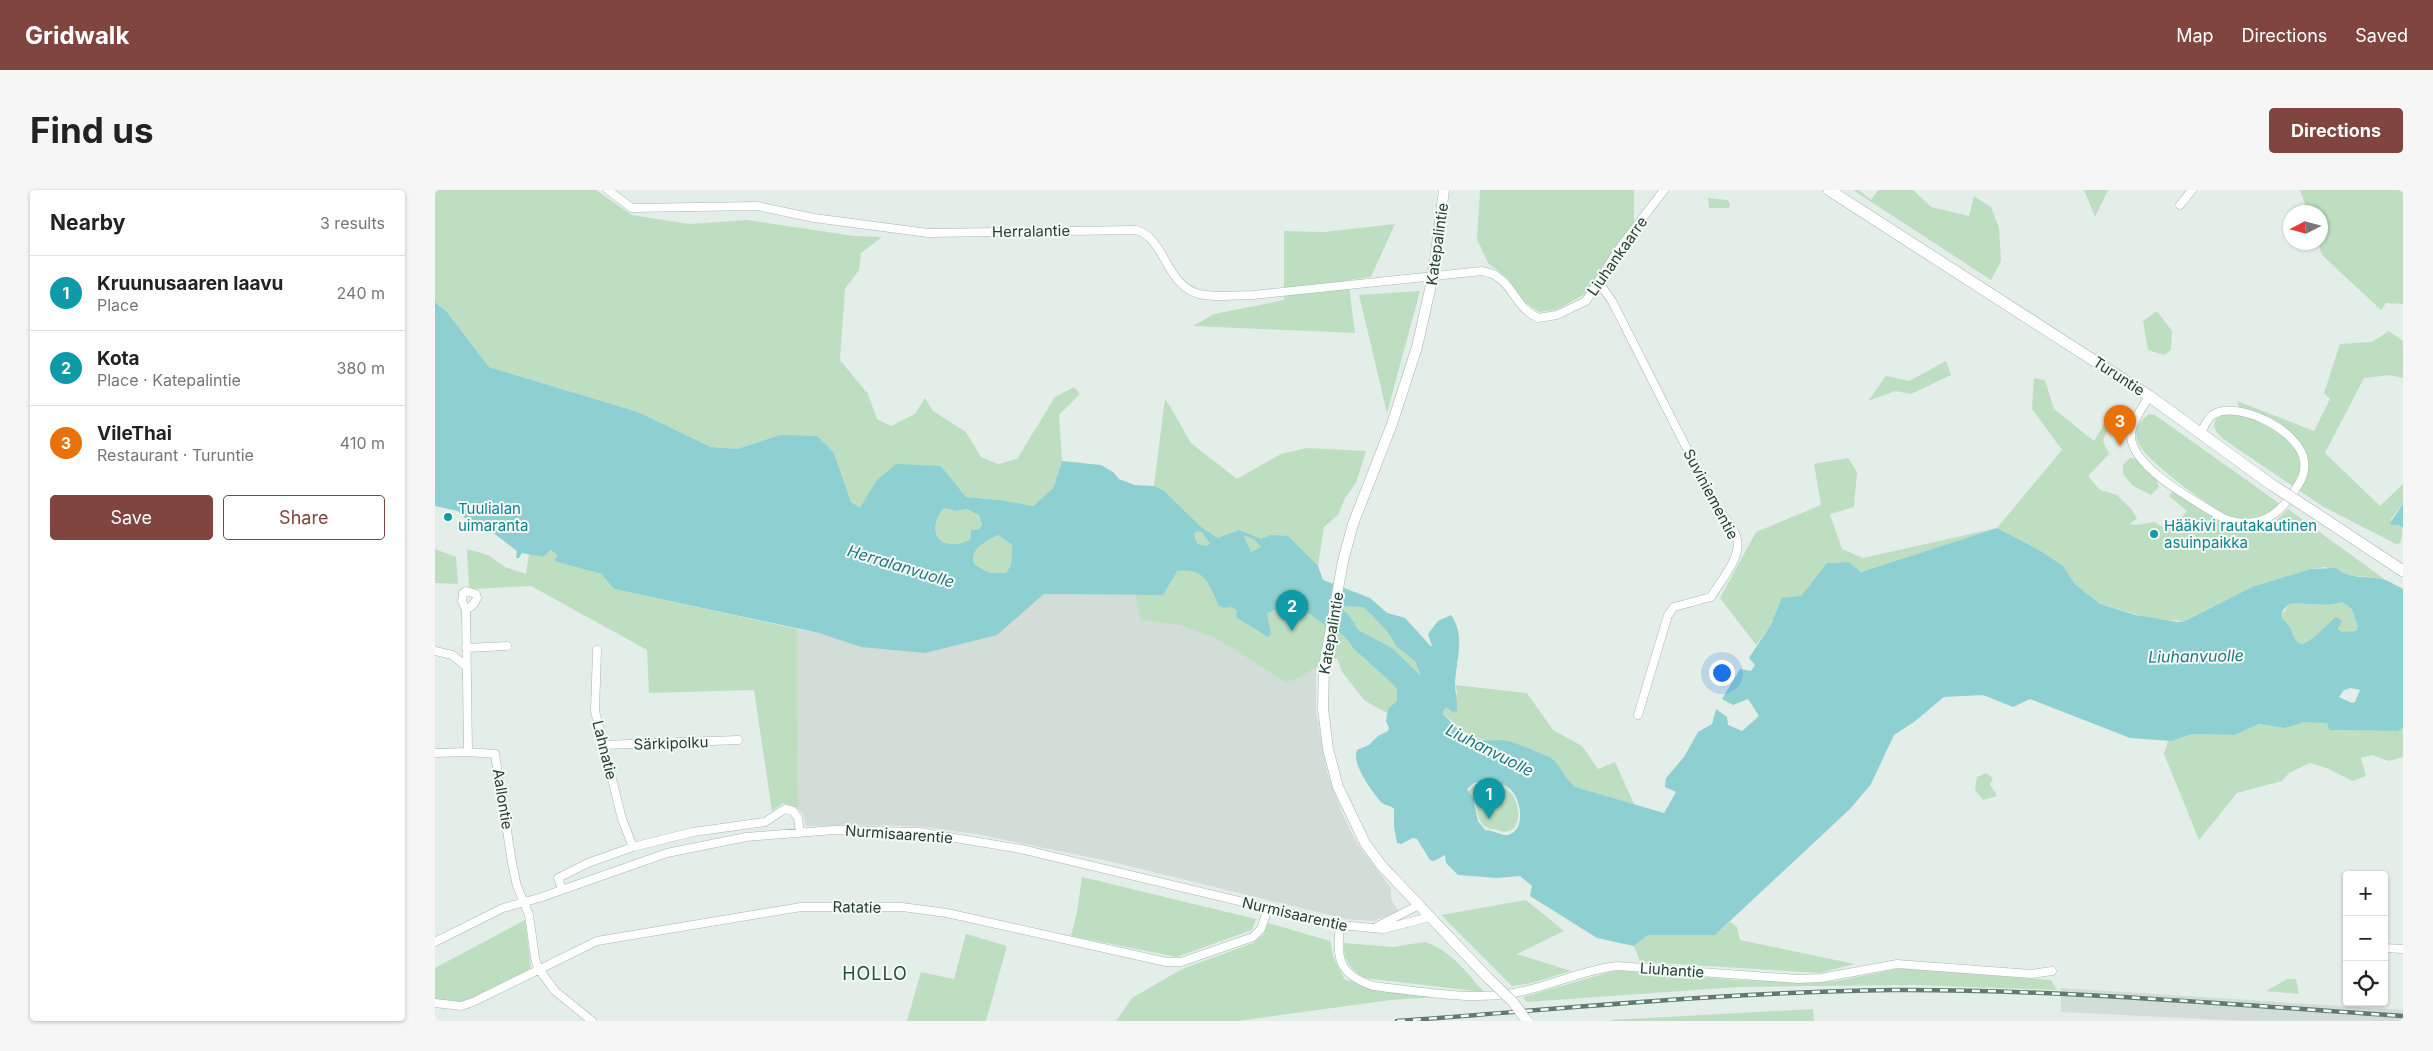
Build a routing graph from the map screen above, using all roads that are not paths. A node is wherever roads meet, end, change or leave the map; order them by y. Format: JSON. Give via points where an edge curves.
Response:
{"nodes":[{"id":1,"x":608,"y":190,"type":"edge"},
{"id":2,"x":1444,"y":190,"type":"edge"},
{"id":3,"x":1664,"y":190,"type":"edge"},
{"id":4,"x":1829,"y":190,"type":"edge"},
{"id":5,"x":2192,"y":190,"type":"edge"},
{"id":6,"x":2180,"y":206,"type":"dead end"},
{"id":7,"x":1433,"y":276,"type":"junction"},
{"id":8,"x":1599,"y":283,"type":"junction"},
{"id":9,"x":2149,"y":396,"type":"junction"},
{"id":10,"x":2201,"y":432,"type":"junction"},
{"id":11,"x":2403,"y":571,"type":"edge"},
{"id":12,"x":466,"y":610,"type":"dead end"},
{"id":13,"x":507,"y":646,"type":"dead end"},
{"id":14,"x":466,"y":648,"type":"junction"},
{"id":15,"x":597,"y":650,"type":"dead end"},
{"id":16,"x":435,"y":651,"type":"edge"},
{"id":17,"x":466,"y":666,"type":"junction"},
{"id":18,"x":1638,"y":715,"type":"dead end"},
{"id":19,"x":738,"y":740,"type":"dead end"},
{"id":20,"x":604,"y":746,"type":"junction"},
{"id":21,"x":468,"y":752,"type":"junction"},
{"id":22,"x":435,"y":754,"type":"edge"},
{"id":23,"x":799,"y":832,"type":"junction"},
{"id":24,"x":633,"y":847,"type":"junction"},
{"id":25,"x":562,"y":889,"type":"junction"},
{"id":26,"x":525,"y":902,"type":"junction"},
{"id":27,"x":1419,"y":905,"type":"junction"},
{"id":28,"x":1268,"y":908,"type":"junction"},
{"id":29,"x":1430,"y":917,"type":"junction"},
{"id":30,"x":1339,"y":925,"type":"junction"},
{"id":31,"x":1372,"y":929,"type":"junction"},
{"id":32,"x":435,"y":942,"type":"edge"},
{"id":33,"x":2388,"y":948,"type":"edge"},
{"id":34,"x":2403,"y":950,"type":"edge"},
{"id":35,"x":538,"y":968,"type":"junction"},
{"id":36,"x":2052,"y":971,"type":"dead end"},
{"id":37,"x":435,"y":1003,"type":"edge"},
{"id":38,"x":592,"y":1021,"type":"edge"},
{"id":39,"x":1527,"y":1021,"type":"edge"}],
"edges":[{"from":1,"to":7,"type":"street","name":"Herralantie","via":[[632,208],[757,206],[814,218],[929,233],[1136,230],[1150,237],[1175,279],[1198,294],[1253,295]]},
{"from":2,"to":7,"type":"street","name":"Katepalintie"},
{"from":3,"to":8,"type":"street","name":"Liuhankaarre","via":[[1619,249]]},
{"from":4,"to":9,"type":"main road","name":"Turuntie"},
{"from":5,"to":6,"type":"street"},
{"from":7,"to":8,"type":"street","name":"Liuhankaarre","via":[[1482,271],[1495,274],[1538,318],[1557,316],[1571,310],[1586,301]]},
{"from":7,"to":27,"type":"street","name":"Katepalintie","via":[[1417,347],[1392,424],[1353,524],[1343,561],[1322,684],[1328,749],[1338,786],[1365,843]]},
{"from":8,"to":18,"type":"street","name":"Suviniementie","via":[[1612,301],[1716,506],[1736,535],[1738,546],[1731,565],[1711,596],[1675,607],[1668,615]]},
{"from":9,"to":10,"type":"main road","name":"Turuntie"},
{"from":9,"to":10,"type":"street","via":[[2132,431],[2131,440],[2136,452],[2167,483],[2225,519],[2251,523],[2269,519],[2282,508],[2303,477],[2304,460],[2300,448],[2283,431],[2261,418],[2224,411],[2212,415]]},
{"from":10,"to":11,"type":"main road","name":"Turuntie","bridge":true,"via":[[2272,485]]},
{"from":12,"to":14,"type":"street"},
{"from":13,"to":14,"type":"street"},
{"from":14,"to":17,"type":"street"},
{"from":15,"to":20,"type":"street","name":"Lahnatie","via":[[595,712]]},
{"from":16,"to":17,"type":"street","via":[[452,655]]},
{"from":17,"to":21,"type":"street"},
{"from":19,"to":20,"type":"street","name":"Särkipolku"},
{"from":20,"to":24,"type":"street","name":"Lahnatie","via":[[622,819]]},
{"from":21,"to":22,"type":"street","name":"Aallontie"},
{"from":21,"to":26,"type":"street","name":"Aallontie","via":[[495,754],[512,863],[517,886]]},
{"from":23,"to":24,"type":"street","via":[[798,818],[793,811],[785,809],[765,822],[693,832]]},
{"from":23,"to":25,"type":"street","name":"Nurmisaarentie","via":[[746,837],[667,852]]},
{"from":23,"to":28,"type":"street","name":"Nurmisaarentie","via":[[885,830],[970,839]]},
{"from":24,"to":25,"type":"street","via":[[558,878]]},
{"from":25,"to":26,"type":"street","name":"Nurmisaarentie"},
{"from":26,"to":32,"type":"street","name":"Nurmisaarentie","via":[[503,908]]},
{"from":26,"to":35,"type":"street"},
{"from":27,"to":29,"type":"street","name":"Katepalintie"},
{"from":27,"to":31,"type":"street"},
{"from":28,"to":30,"type":"street","name":"Nurmisaarentie"},
{"from":28,"to":35,"type":"street","name":"Ratatie","via":[[1261,929],[1253,937],[1181,962],[1139,956],[947,913],[902,907],[822,906],[783,909],[597,941]]},
{"from":29,"to":31,"type":"street","name":"Nurmisaarentie"},
{"from":29,"to":39,"type":"street","name":"Katepalintie","bridge":true,"via":[[1513,1002]]},
{"from":30,"to":31,"type":"street","name":"Nurmisaarentie"},
{"from":30,"to":36,"type":"street","name":"Liuhantie","via":[[1339,960],[1344,969],[1359,981],[1373,986],[1467,996],[1516,993],[1591,970],[1617,966],[1798,979],[1897,964],[2031,974]]},
{"from":33,"to":34,"type":"street"},
{"from":35,"to":37,"type":"street","name":"Ratatie","via":[[473,1002],[461,1006]]},
{"from":35,"to":38,"type":"street","via":[[555,991]]}]}
